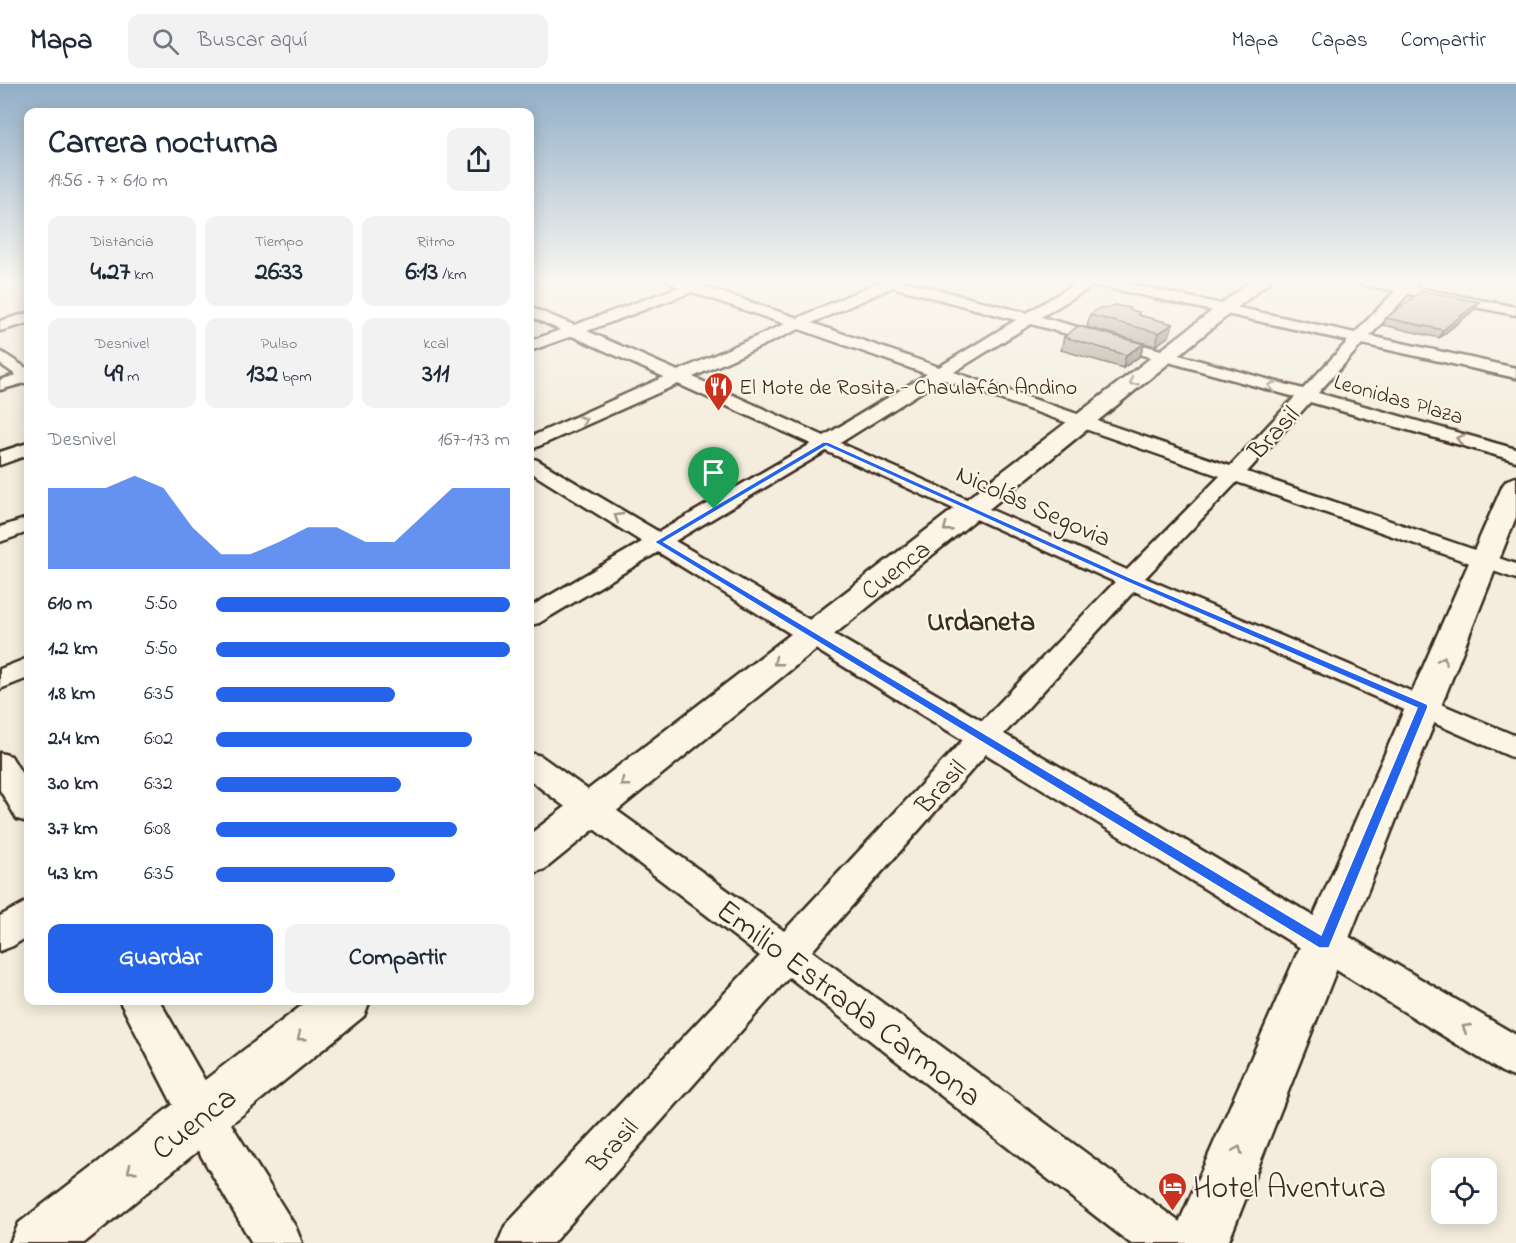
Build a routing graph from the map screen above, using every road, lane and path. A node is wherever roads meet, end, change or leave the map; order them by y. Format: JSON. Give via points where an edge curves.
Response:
{"nodes":[{"id":1,"x":559,"y":335,"type":"edge"},
{"id":2,"x":583,"y":335,"type":"edge"},
{"id":3,"x":774,"y":335,"type":"edge"},
{"id":4,"x":831,"y":335,"type":"edge"},
{"id":5,"x":998,"y":335,"type":"edge"},
{"id":6,"x":1089,"y":335,"type":"edge"},
{"id":7,"x":1192,"y":335,"type":"edge"},
{"id":8,"x":1341,"y":335,"type":"edge"},
{"id":9,"x":1362,"y":335,"type":"edge"},
{"id":10,"x":1358,"y":339,"type":"junction"},
{"id":11,"x":534,"y":344,"type":"edge"},
{"id":12,"x":0,"y":356,"type":"edge"},
{"id":13,"x":1166,"y":356,"type":"junction"},
{"id":14,"x":939,"y":372,"type":"junction"},
{"id":15,"x":24,"y":373,"type":"edge"},
{"id":16,"x":1516,"y":373,"type":"edge"},
{"id":17,"x":24,"y":377,"type":"edge"},
{"id":18,"x":677,"y":378,"type":"junction"},
{"id":19,"x":0,"y":385,"type":"edge"},
{"id":20,"x":1307,"y":395,"type":"junction"},
{"id":21,"x":1082,"y":422,"type":"junction"},
{"id":22,"x":534,"y":442,"type":"edge"},
{"id":23,"x":826,"y":443,"type":"junction"},
{"id":24,"x":24,"y":450,"type":"edge"},
{"id":25,"x":1516,"y":455,"type":"edge"},
{"id":26,"x":0,"y":459,"type":"edge"},
{"id":27,"x":534,"y":466,"type":"edge"},
{"id":28,"x":1234,"y":474,"type":"junction"},
{"id":29,"x":1516,"y":485,"type":"edge"},
{"id":30,"x":972,"y":508,"type":"junction"},
{"id":31,"x":24,"y":526,"type":"edge"},
{"id":32,"x":0,"y":535,"type":"edge"},
{"id":33,"x":658,"y":542,"type":"junction"},
{"id":34,"x":1500,"y":566,"type":"edge"},
{"id":35,"x":1130,"y":580,"type":"junction"},
{"id":36,"x":534,"y":615,"type":"edge"},
{"id":37,"x":812,"y":634,"type":"junction"},
{"id":38,"x":24,"y":669,"type":"edge"},
{"id":39,"x":0,"y":680,"type":"edge"},
{"id":40,"x":1423,"y":707,"type":"junction"},
{"id":41,"x":983,"y":738,"type":"junction"},
{"id":42,"x":1516,"y":748,"type":"edge"},
{"id":43,"x":0,"y":764,"type":"edge"},
{"id":44,"x":534,"y":767,"type":"edge"},
{"id":45,"x":24,"y":803,"type":"edge"},
{"id":46,"x":590,"y":809,"type":"junction"},
{"id":47,"x":534,"y":854,"type":"edge"},
{"id":48,"x":24,"y":919,"type":"edge"},
{"id":49,"x":0,"y":934,"type":"edge"},
{"id":50,"x":1324,"y":943,"type":"junction"},
{"id":51,"x":787,"y":954,"type":"junction"},
{"id":52,"x":141,"y":1005,"type":"edge"},
{"id":53,"x":341,"y":1005,"type":"edge"},
{"id":54,"x":1516,"y":1058,"type":"edge"},
{"id":55,"x":201,"y":1115,"type":"junction"},
{"id":56,"x":39,"y":1243,"type":"edge"},
{"id":57,"x":278,"y":1243,"type":"edge"},
{"id":58,"x":522,"y":1243,"type":"edge"},
{"id":59,"x":1168,"y":1243,"type":"edge"},
{"id":60,"x":1199,"y":1243,"type":"edge"}],
"edges":[{"from":1,"to":11,"type":"street"},
{"from":2,"to":18,"type":"street","name":"Nicolás Segovia"},
{"from":3,"to":18,"type":"street"},
{"from":4,"to":14,"type":"street"},
{"from":5,"to":14,"type":"street"},
{"from":6,"to":13,"type":"street","name":"Leonidas Plaza"},
{"from":7,"to":13,"type":"main road","name":"Cuenca"},
{"from":8,"to":10,"type":"street"},
{"from":9,"to":10,"type":"street","name":"Brasil"},
{"from":10,"to":16,"type":"street"},
{"from":10,"to":20,"type":"street","name":"Brasil"},
{"from":12,"to":15,"type":"street"},
{"from":20,"to":13,"type":"street","name":"Leonidas Plaza","one_way":true},
{"from":13,"to":21,"type":"main road","name":"Cuenca","one_way":true},
{"from":14,"to":21,"type":"street"},
{"from":14,"to":23,"type":"street"},
{"from":17,"to":19,"type":"street"},
{"from":22,"to":18,"type":"street","one_way":true},
{"from":18,"to":23,"type":"street","name":"Nicolás Segovia"},
{"from":25,"to":20,"type":"street","name":"Leonidas Plaza","one_way":true},
{"from":20,"to":28,"type":"street","name":"Brasil"},
{"from":21,"to":28,"type":"street"},
{"from":21,"to":30,"type":"main road","name":"Cuenca"},
{"from":23,"to":30,"type":"street","name":"Nicolás Segovia"},
{"from":23,"to":33,"type":"street"},
{"from":24,"to":26,"type":"street"},
{"from":33,"to":27,"type":"street","one_way":true},
{"from":28,"to":34,"type":"street"},
{"from":28,"to":35,"type":"street","name":"Brasil"},
{"from":29,"to":34,"type":"main road"},
{"from":30,"to":35,"type":"street","name":"Nicolás Segovia"},
{"from":30,"to":37,"type":"main road","name":"Cuenca","one_way":true},
{"from":31,"to":32,"type":"street"},
{"from":33,"to":36,"type":"street"},
{"from":33,"to":37,"type":"street"},
{"from":40,"to":34,"type":"main road","one_way":true},
{"from":35,"to":40,"type":"street","name":"Nicolás Segovia"},
{"from":35,"to":41,"type":"street","name":"Brasil"},
{"from":37,"to":41,"type":"street"},
{"from":37,"to":46,"type":"main road","name":"Cuenca","one_way":true},
{"from":38,"to":39,"type":"street"},
{"from":40,"to":42,"type":"street","name":"Nicolás Segovia"},
{"from":40,"to":50,"type":"main road"},
{"from":41,"to":50,"type":"street"},
{"from":41,"to":51,"type":"street","name":"Brasil"},
{"from":43,"to":45,"type":"street"},
{"from":44,"to":46,"type":"street","name":"Emilio Estrada Carmona"},
{"from":46,"to":47,"type":"main road","name":"Cuenca"},
{"from":46,"to":51,"type":"street","name":"Emilio Estrada Carmona"},
{"from":48,"to":49,"type":"street"},
{"from":54,"to":50,"type":"street","one_way":true},
{"from":60,"to":50,"type":"main road","one_way":true},
{"from":51,"to":58,"type":"street","name":"Brasil"},
{"from":51,"to":59,"type":"street","name":"Emilio Estrada Carmona"},
{"from":52,"to":55,"type":"street"},
{"from":53,"to":55,"type":"main road","name":"Cuenca","one_way":true},
{"from":55,"to":56,"type":"main road","name":"Cuenca","one_way":true},
{"from":55,"to":57,"type":"street"}]}
